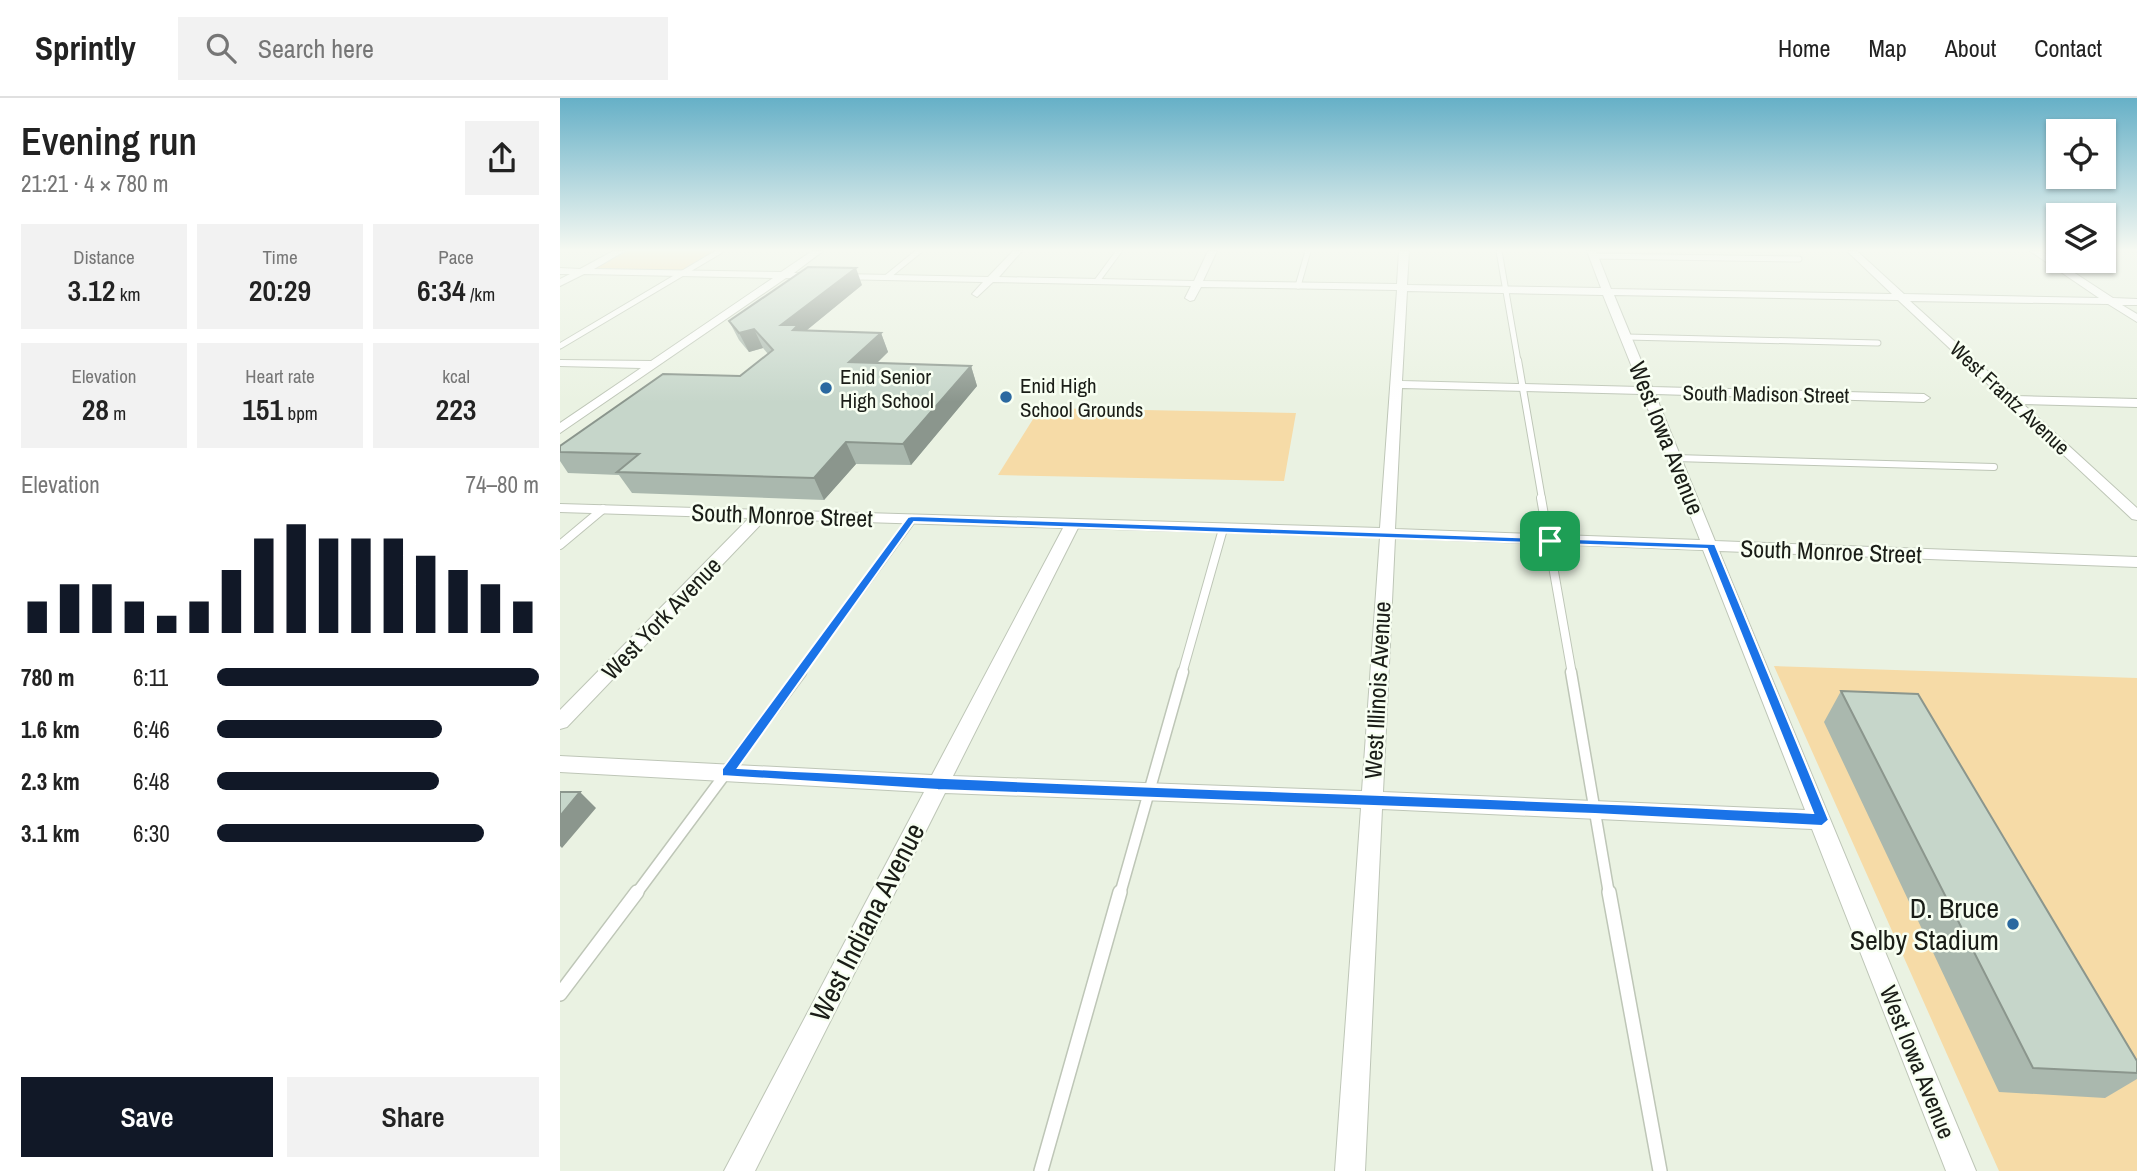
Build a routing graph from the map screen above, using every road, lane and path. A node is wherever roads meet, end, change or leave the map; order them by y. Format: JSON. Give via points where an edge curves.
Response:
{"nodes":[{"id":1,"x":636,"y":301,"type":"edge"},
{"id":2,"x":746,"y":301,"type":"edge"},
{"id":3,"x":1400,"y":301,"type":"edge"},
{"id":4,"x":1507,"y":301,"type":"edge"},
{"id":5,"x":1611,"y":301,"type":"edge"},
{"id":6,"x":1905,"y":301,"type":"edge"},
{"id":7,"x":2046,"y":301,"type":"edge"},
{"id":8,"x":2110,"y":302,"type":"junction"},
{"id":9,"x":2137,"y":302,"type":"edge"},
{"id":10,"x":2137,"y":319,"type":"edge"},
{"id":11,"x":1627,"y":337,"type":"junction"},
{"id":12,"x":1878,"y":343,"type":"dead end"},
{"id":13,"x":560,"y":346,"type":"edge"},
{"id":14,"x":560,"y":363,"type":"edge"},
{"id":15,"x":653,"y":365,"type":"junction"},
{"id":16,"x":1397,"y":384,"type":"junction"},
{"id":17,"x":1524,"y":388,"type":"junction"},
{"id":18,"x":1648,"y":391,"type":"junction"},
{"id":19,"x":1924,"y":398,"type":"dead end"},
{"id":20,"x":2012,"y":400,"type":"junction"},
{"id":21,"x":2137,"y":403,"type":"edge"},
{"id":22,"x":560,"y":429,"type":"edge"},
{"id":23,"x":1675,"y":458,"type":"junction"},
{"id":24,"x":1994,"y":467,"type":"dead end"},
{"id":25,"x":560,"y":508,"type":"edge"},
{"id":26,"x":603,"y":509,"type":"junction"},
{"id":27,"x":761,"y":515,"type":"junction"},
{"id":28,"x":2137,"y":516,"type":"edge"},
{"id":29,"x":912,"y":519,"type":"junction"},
{"id":30,"x":1073,"y":523,"type":"junction"},
{"id":31,"x":1223,"y":529,"type":"junction"},
{"id":32,"x":1387,"y":533,"type":"junction"},
{"id":33,"x":1550,"y":541,"type":"junction"},
{"id":34,"x":560,"y":545,"type":"edge"},
{"id":35,"x":1711,"y":546,"type":"junction"},
{"id":36,"x":2134,"y":564,"type":"edge"},
{"id":37,"x":560,"y":722,"type":"edge"},
{"id":38,"x":560,"y":764,"type":"edge"},
{"id":39,"x":727,"y":773,"type":"junction"},
{"id":40,"x":938,"y":784,"type":"junction"},
{"id":41,"x":1150,"y":792,"type":"junction"},
{"id":42,"x":1371,"y":801,"type":"junction"},
{"id":43,"x":1595,"y":808,"type":"junction"},
{"id":44,"x":1822,"y":820,"type":"junction"},
{"id":45,"x":560,"y":994,"type":"edge"},
{"id":46,"x":739,"y":1171,"type":"edge"},
{"id":47,"x":1041,"y":1171,"type":"edge"},
{"id":48,"x":1350,"y":1171,"type":"edge"},
{"id":49,"x":1660,"y":1171,"type":"edge"},
{"id":50,"x":1961,"y":1171,"type":"edge"}],
"edges":[{"from":1,"to":13,"type":"lane"},
{"from":2,"to":15,"type":"street"},
{"from":3,"to":16,"type":"street","name":"West Illinois Avenue"},
{"from":4,"to":17,"type":"lane"},
{"from":5,"to":11,"type":"street","name":"West Iowa Avenue"},
{"from":6,"to":20,"type":"street","name":"West Frantz Avenue"},
{"from":7,"to":8,"type":"street"},
{"from":8,"to":9,"type":"street"},
{"from":8,"to":10,"type":"street"},
{"from":11,"to":12,"type":"lane"},
{"from":11,"to":18,"type":"street","name":"West Iowa Avenue"},
{"from":14,"to":15,"type":"street"},
{"from":15,"to":22,"type":"street"},
{"from":16,"to":17,"type":"street","name":"South Madison Street"},
{"from":16,"to":32,"type":"street","name":"West Illinois Avenue"},
{"from":17,"to":18,"type":"street","name":"South Madison Street"},
{"from":17,"to":33,"type":"lane"},
{"from":18,"to":19,"type":"street","name":"South Madison Street"},
{"from":18,"to":23,"type":"street","name":"West Iowa Avenue"},
{"from":20,"to":21,"type":"street"},
{"from":20,"to":28,"type":"street","name":"West Frantz Avenue"},
{"from":23,"to":24,"type":"lane"},
{"from":23,"to":35,"type":"street","name":"West Iowa Avenue"},
{"from":25,"to":26,"type":"street","name":"South Monroe Street"},
{"from":26,"to":27,"type":"street","name":"South Monroe Street"},
{"from":26,"to":34,"type":"lane"},
{"from":27,"to":29,"type":"street","name":"South Monroe Street"},
{"from":27,"to":37,"type":"street","name":"West York Avenue"},
{"from":29,"to":30,"type":"street","name":"South Monroe Street"},
{"from":29,"to":39,"type":"lane"},
{"from":30,"to":31,"type":"street","name":"South Monroe Street"},
{"from":30,"to":40,"type":"street","name":"West Indiana Avenue"},
{"from":31,"to":32,"type":"street","name":"South Monroe Street"},
{"from":31,"to":41,"type":"lane"},
{"from":32,"to":33,"type":"street","name":"South Monroe Street"},
{"from":32,"to":42,"type":"street","name":"West Illinois Avenue"},
{"from":33,"to":35,"type":"street","name":"South Monroe Street"},
{"from":33,"to":43,"type":"lane"},
{"from":35,"to":36,"type":"street","name":"South Monroe Street"},
{"from":35,"to":44,"type":"street","name":"West Iowa Avenue"},
{"from":38,"to":39,"type":"street"},
{"from":39,"to":40,"type":"street"},
{"from":39,"to":45,"type":"lane"},
{"from":40,"to":41,"type":"street"},
{"from":40,"to":46,"type":"street","name":"West Indiana Avenue"},
{"from":41,"to":42,"type":"street"},
{"from":41,"to":47,"type":"lane"},
{"from":42,"to":43,"type":"street"},
{"from":42,"to":48,"type":"street","name":"West Illinois Avenue"},
{"from":43,"to":44,"type":"street"},
{"from":43,"to":49,"type":"lane"},
{"from":44,"to":50,"type":"street","name":"West Iowa Avenue"}]}
